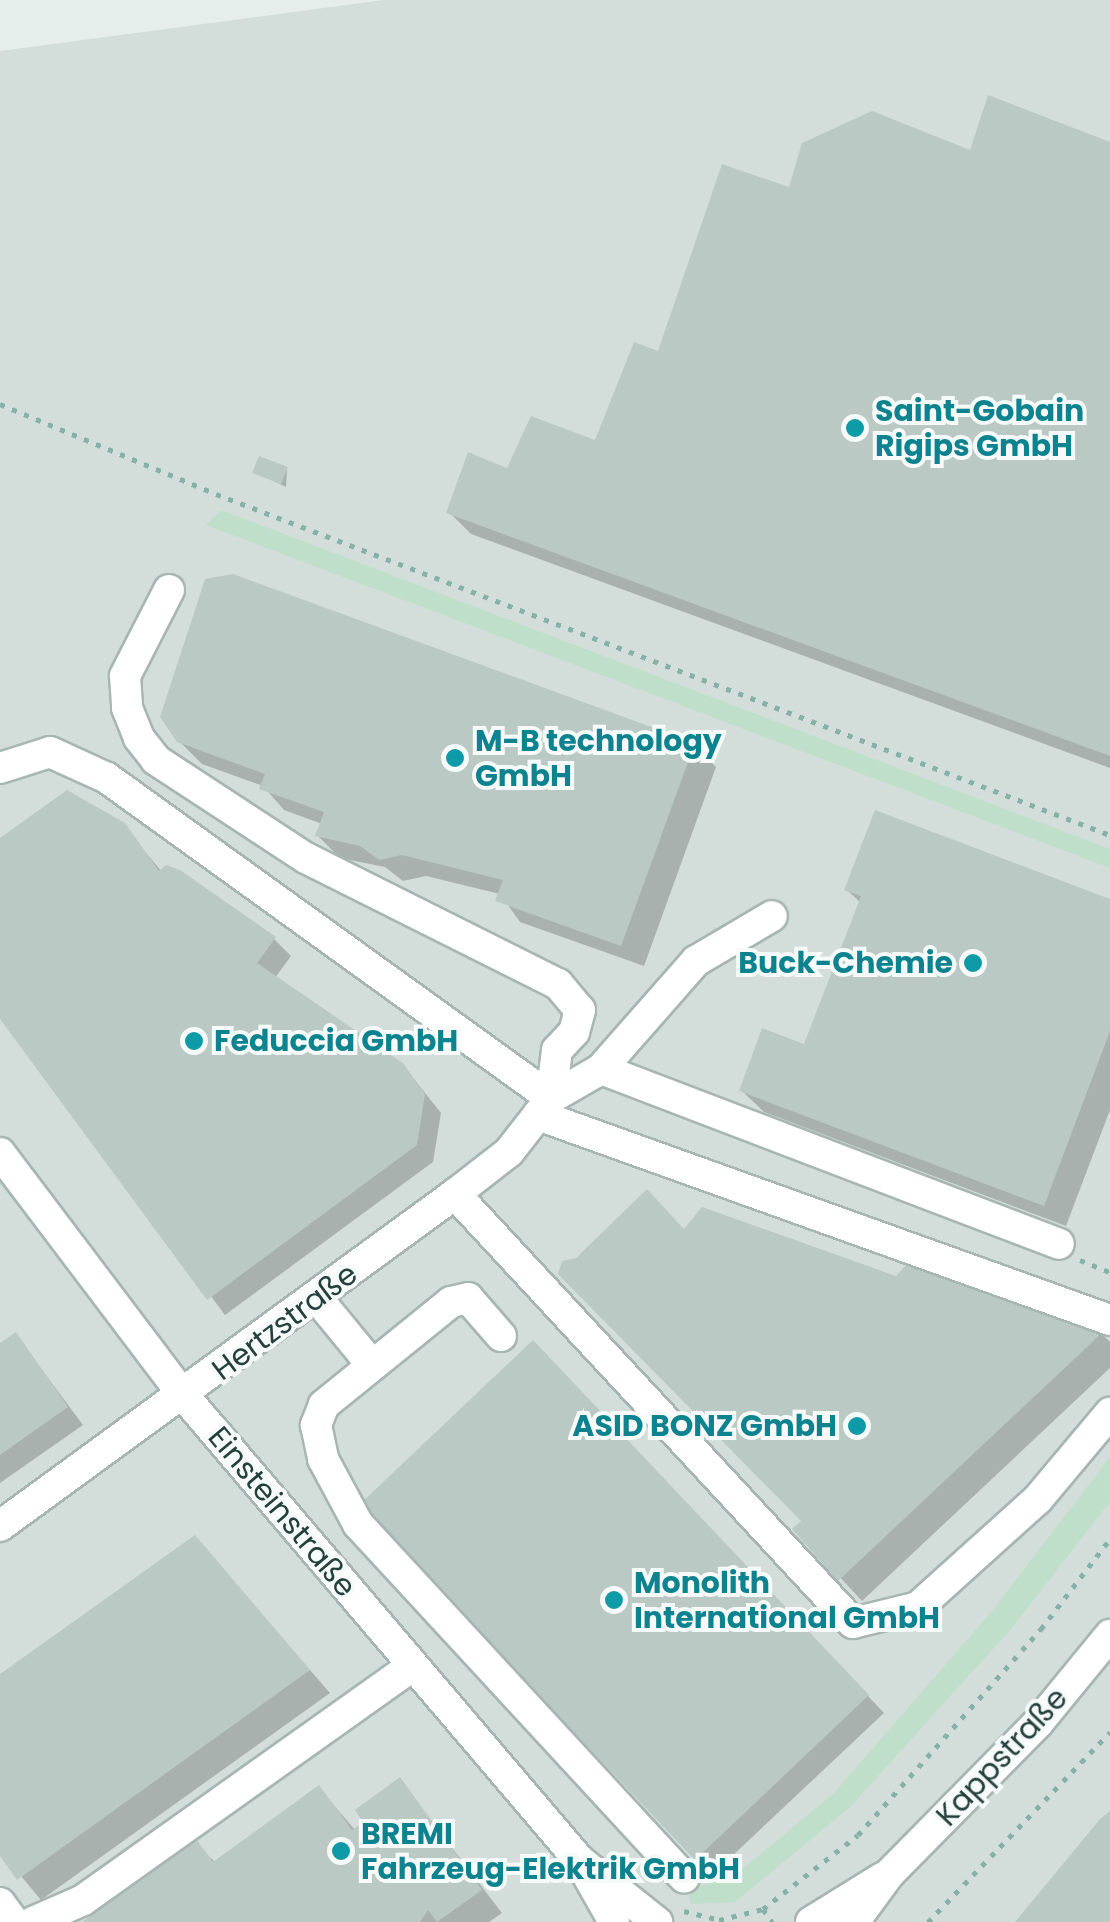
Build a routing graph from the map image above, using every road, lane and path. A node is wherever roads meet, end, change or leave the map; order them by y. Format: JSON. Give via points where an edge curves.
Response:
{"nodes":[{"id":1,"x":0,"y":404,"type":"edge"},
{"id":2,"x":170,"y":590,"type":"dead end"},
{"id":3,"x":0,"y":768,"type":"edge"},
{"id":4,"x":1110,"y":835,"type":"edge"},
{"id":5,"x":772,"y":916,"type":"dead end"},
{"id":6,"x":601,"y":1069,"type":"junction"},
{"id":7,"x":545,"y":1106,"type":"junction"},
{"id":8,"x":0,"y":1154,"type":"edge"},
{"id":9,"x":455,"y":1194,"type":"junction"},
{"id":10,"x":1059,"y":1244,"type":"dead end"},
{"id":11,"x":317,"y":1298,"type":"junction"},
{"id":12,"x":1110,"y":1320,"type":"edge"},
{"id":13,"x":501,"y":1336,"type":"dead end"},
{"id":14,"x":372,"y":1365,"type":"junction"},
{"id":15,"x":184,"y":1396,"type":"junction"},
{"id":16,"x":1110,"y":1413,"type":"edge"},
{"id":17,"x":0,"y":1526,"type":"edge"},
{"id":18,"x":1110,"y":1538,"type":"edge"},
{"id":19,"x":1110,"y":1636,"type":"edge"},
{"id":20,"x":412,"y":1666,"type":"junction"},
{"id":21,"x":1110,"y":1732,"type":"edge"},
{"id":22,"x":579,"y":1860,"type":"junction"},
{"id":23,"x":888,"y":1874,"type":"junction"},
{"id":24,"x":684,"y":1877,"type":"dead end"},
{"id":25,"x":0,"y":1903,"type":"edge"},
{"id":26,"x":763,"y":1908,"type":"junction"},
{"id":27,"x":668,"y":1915,"type":"edge"},
{"id":28,"x":14,"y":1922,"type":"edge"},
{"id":29,"x":34,"y":1922,"type":"edge"},
{"id":30,"x":614,"y":1922,"type":"edge"},
{"id":31,"x":772,"y":1922,"type":"edge"},
{"id":32,"x":811,"y":1922,"type":"edge"},
{"id":33,"x":854,"y":1922,"type":"edge"},
{"id":34,"x":928,"y":1922,"type":"edge"}],
"edges":[{"from":1,"to":4,"type":"path","via":[[216,494]]},
{"from":2,"to":7,"type":"street","via":[[124,676],[127,708],[140,738],[156,760],[306,858],[558,984],[580,1010],[574,1032],[557,1050]]},
{"from":3,"to":7,"type":"street","via":[[50,752],[106,778]]},
{"from":5,"to":6,"type":"street","via":[[696,960]]},
{"from":6,"to":7,"type":"street"},
{"from":6,"to":10,"type":"street"},
{"from":7,"to":9,"type":"street","name":"Hertzstraße","via":[[509,1152]]},
{"from":7,"to":12,"type":"street"},
{"from":8,"to":15,"type":"street","name":"Einsteinstraße"},
{"from":9,"to":11,"type":"street","name":"Hertzstraße"},
{"from":9,"to":16,"type":"street","via":[[854,1623],[918,1607],[1038,1500]]},
{"from":11,"to":14,"type":"street"},
{"from":11,"to":15,"type":"street","name":"Hertzstraße"},
{"from":13,"to":14,"type":"street","via":[[468,1298],[451,1302]]},
{"from":14,"to":24,"type":"street","via":[[324,1405],[316,1425],[323,1459],[358,1524]]},
{"from":15,"to":17,"type":"street","name":"Hertzstraße"},
{"from":15,"to":20,"type":"street","name":"Einsteinstraße"},
{"from":18,"to":26,"type":"path","via":[[1041,1629],[858,1835]]},
{"from":19,"to":23,"type":"street","name":"Kappstraße","via":[[1038,1723]]},
{"from":20,"to":22,"type":"street","name":"Einsteinstraße"},
{"from":20,"to":29,"type":"street","via":[[83,1900]]},
{"from":21,"to":34,"type":"path"},
{"from":22,"to":27,"type":"street","name":"Einsteinstraße"},
{"from":22,"to":30,"type":"street","name":"Einsteinstraße"},
{"from":23,"to":32,"type":"street","name":"Kappstraße"},
{"from":23,"to":33,"type":"street","name":"Kappstraße"},
{"from":25,"to":28,"type":"street"},
{"from":26,"to":27,"type":"path","via":[[719,1920]]},
{"from":26,"to":31,"type":"path"}]}
